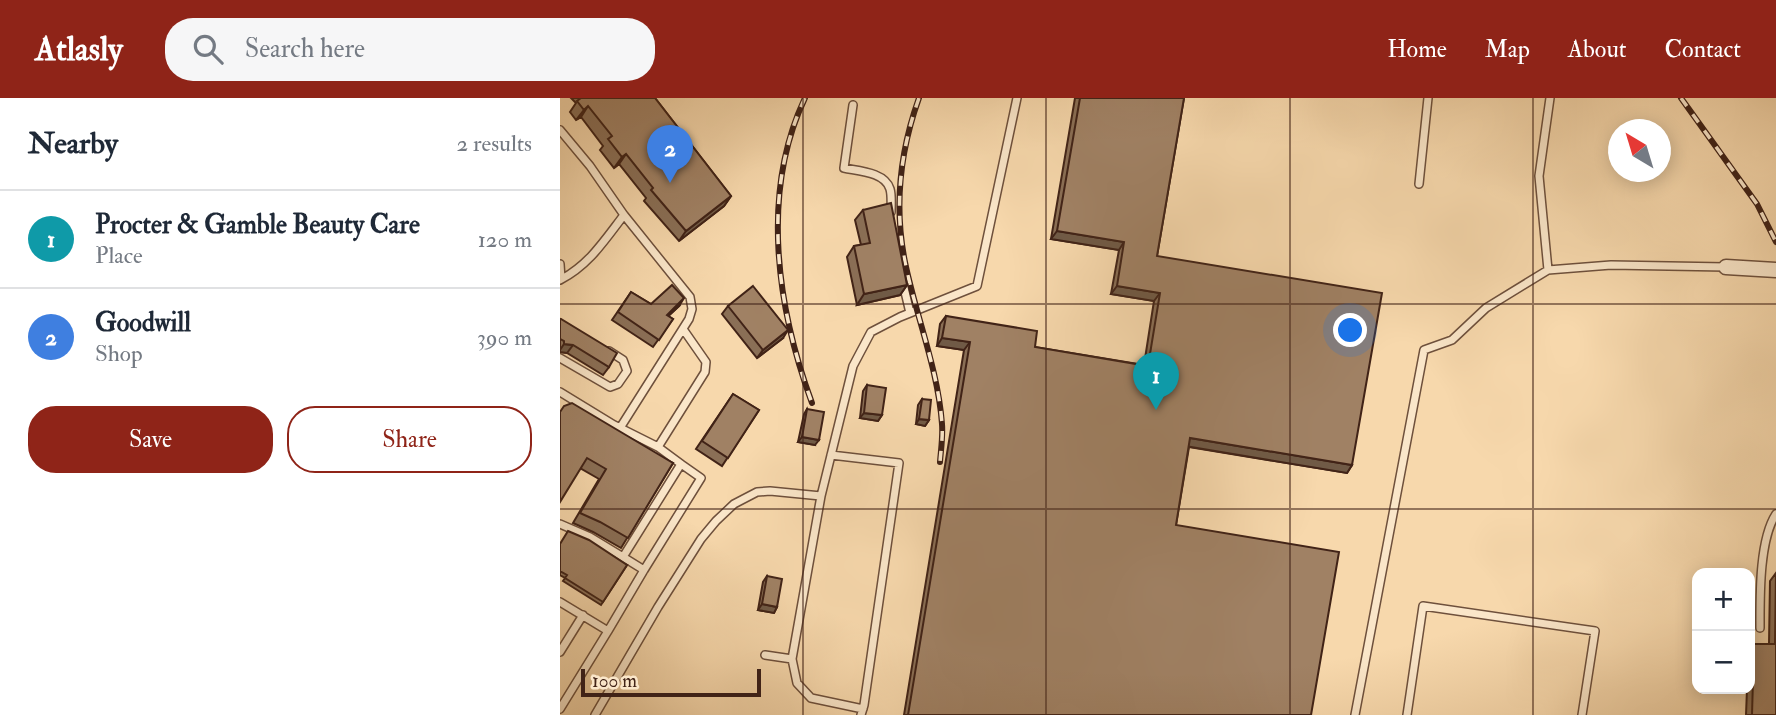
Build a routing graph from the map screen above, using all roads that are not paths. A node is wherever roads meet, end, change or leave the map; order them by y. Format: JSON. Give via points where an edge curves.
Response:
{"nodes":[{"id":1,"x":1017,"y":98,"type":"edge"},
{"id":2,"x":1429,"y":98,"type":"edge"},
{"id":3,"x":1550,"y":98,"type":"edge"},
{"id":4,"x":853,"y":105,"type":"dead end"},
{"id":5,"x":560,"y":130,"type":"edge"},
{"id":6,"x":567,"y":138,"type":"junction"},
{"id":7,"x":560,"y":145,"type":"edge"},
{"id":8,"x":1419,"y":184,"type":"dead end"},
{"id":9,"x":624,"y":215,"type":"junction"},
{"id":10,"x":892,"y":224,"type":"edge"},
{"id":11,"x":560,"y":264,"type":"edge"},
{"id":12,"x":1726,"y":267,"type":"joint"},
{"id":13,"x":1548,"y":270,"type":"junction"},
{"id":14,"x":1776,"y":270,"type":"edge"},
{"id":15,"x":901,"y":274,"type":"edge"},
{"id":16,"x":561,"y":280,"type":"edge"},
{"id":17,"x":910,"y":313,"type":"junction"},
{"id":18,"x":683,"y":329,"type":"junction"},
{"id":19,"x":596,"y":343,"type":"edge"},
{"id":20,"x":560,"y":358,"type":"edge"},
{"id":21,"x":560,"y":392,"type":"edge"},
{"id":22,"x":620,"y":428,"type":"junction"},
{"id":23,"x":658,"y":447,"type":"junction"},
{"id":24,"x":831,"y":454,"type":"junction"},
{"id":25,"x":681,"y":464,"type":"junction"},
{"id":26,"x":821,"y":495,"type":"junction"},
{"id":27,"x":1776,"y":514,"type":"edge"},
{"id":28,"x":560,"y":524,"type":"edge"},
{"id":29,"x":623,"y":557,"type":"junction"},
{"id":30,"x":644,"y":570,"type":"junction"},
{"id":31,"x":560,"y":602,"type":"edge"},
{"id":32,"x":583,"y":615,"type":"junction"},
{"id":33,"x":1760,"y":628,"type":"dead end"},
{"id":34,"x":608,"y":631,"type":"junction"},
{"id":35,"x":560,"y":652,"type":"edge"},
{"id":36,"x":765,"y":655,"type":"dead end"},
{"id":37,"x":792,"y":659,"type":"junction"},
{"id":38,"x":560,"y":709,"type":"edge"},
{"id":39,"x":862,"y":712,"type":"edge"},
{"id":40,"x":595,"y":715,"type":"edge"},
{"id":41,"x":1355,"y":715,"type":"edge"},
{"id":42,"x":1406,"y":715,"type":"edge"},
{"id":43,"x":1582,"y":715,"type":"edge"}],
"edges":[{"from":1,"to":17,"type":"lane","via":[[977,286]]},
{"from":2,"to":8,"type":"lane"},
{"from":3,"to":13,"type":"lane","via":[[1539,176]]},
{"from":4,"to":10,"type":"lane","via":[[844,168],[883,179],[890,188]]},
{"from":5,"to":6,"type":"lane"},
{"from":6,"to":7,"type":"lane"},
{"from":6,"to":9,"type":"lane"},
{"from":9,"to":16,"type":"lane","via":[[590,260]]},
{"from":9,"to":18,"type":"lane","via":[[690,297],[692,309]]},
{"from":11,"to":16,"type":"lane"},
{"from":12,"to":13,"type":"lane","via":[[1611,265]]},
{"from":12,"to":14,"type":"street"},
{"from":13,"to":41,"type":"lane","via":[[1486,308],[1452,340],[1424,350]]},
{"from":15,"to":17,"type":"lane"},
{"from":17,"to":24,"type":"lane","via":[[871,332],[853,366]]},
{"from":18,"to":22,"type":"lane"},
{"from":18,"to":23,"type":"lane","via":[[706,362],[705,372]]},
{"from":19,"to":20,"type":"lane","via":[[625,365],[625,376],[618,384],[604,385]]},
{"from":21,"to":22,"type":"lane"},
{"from":22,"to":23,"type":"lane"},
{"from":23,"to":25,"type":"lane"},
{"from":24,"to":26,"type":"lane"},
{"from":24,"to":39,"type":"lane","via":[[899,463]]},
{"from":25,"to":29,"type":"lane"},
{"from":25,"to":30,"type":"lane","via":[[701,478]]},
{"from":26,"to":37,"type":"lane"},
{"from":26,"to":40,"type":"lane","via":[[757,492],[716,521],[658,607]]},
{"from":27,"to":33,"type":"lane","via":[[1769,525],[1760,588]]},
{"from":28,"to":29,"type":"lane"},
{"from":29,"to":30,"type":"lane"},
{"from":30,"to":34,"type":"lane"},
{"from":31,"to":32,"type":"lane"},
{"from":32,"to":34,"type":"lane"},
{"from":32,"to":35,"type":"lane"},
{"from":34,"to":38,"type":"lane"},
{"from":36,"to":37,"type":"lane"},
{"from":37,"to":39,"type":"lane","via":[[797,683],[811,698]]},
{"from":42,"to":43,"type":"lane","via":[[1423,606],[1595,631]]}]}
